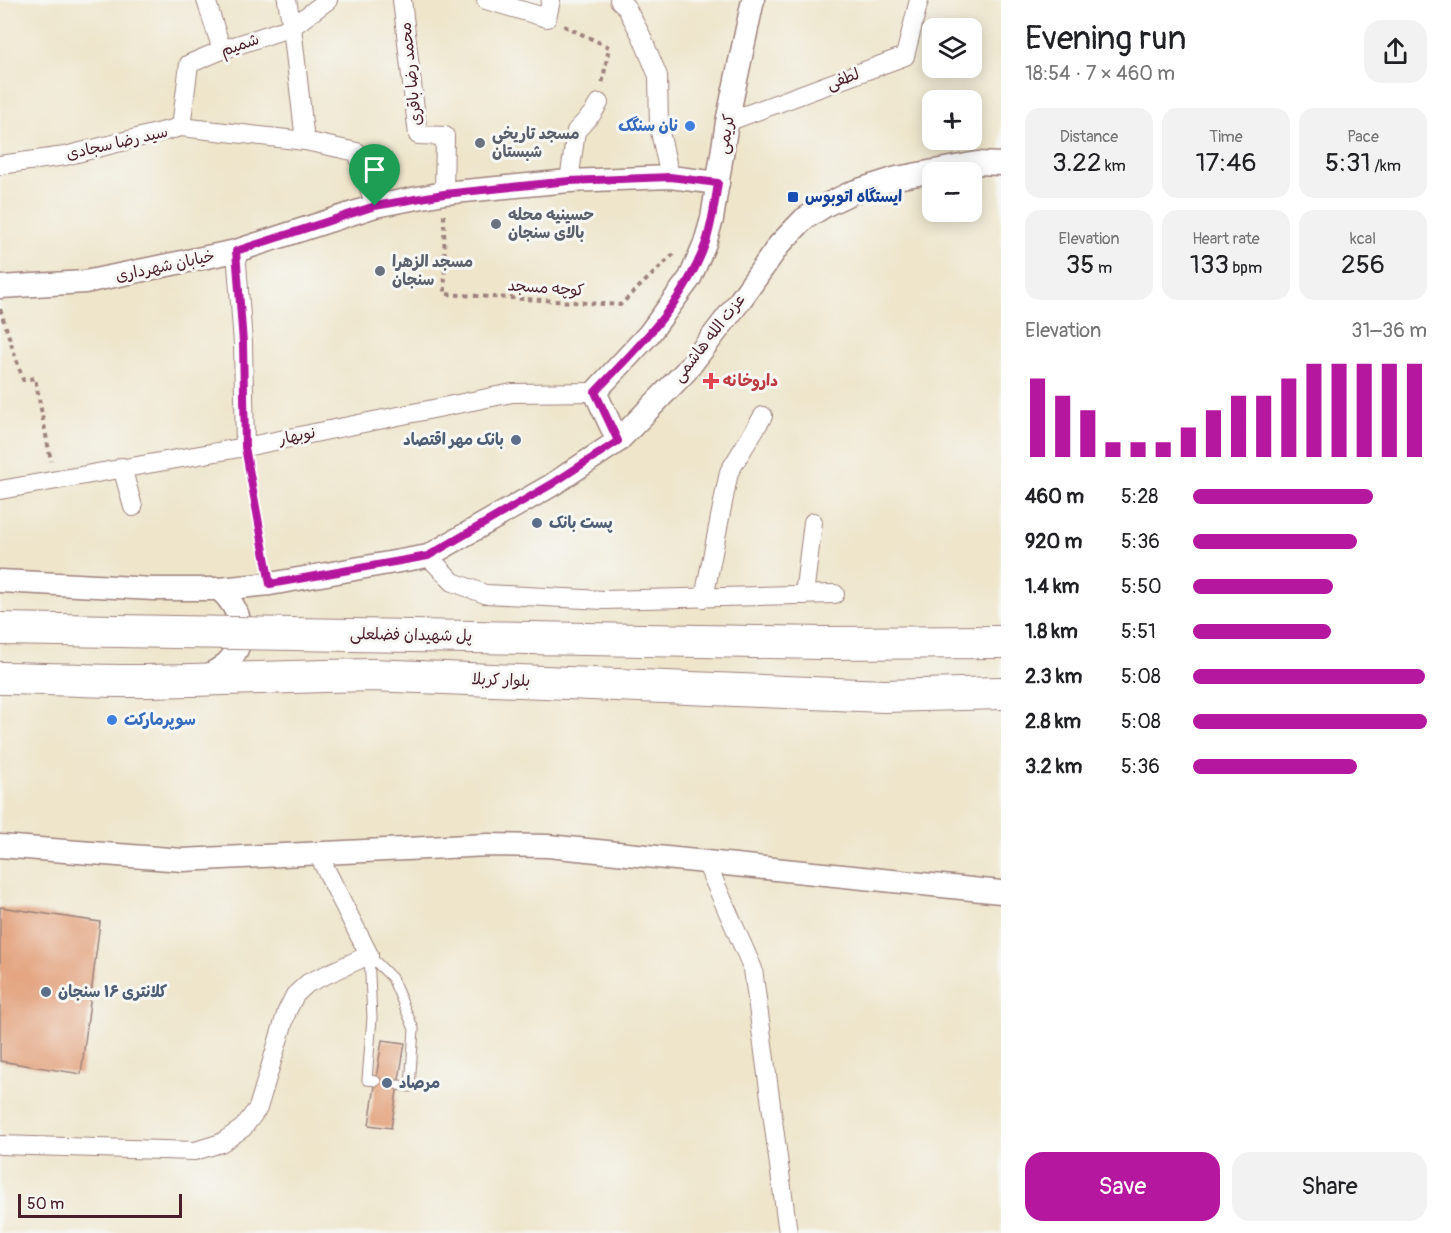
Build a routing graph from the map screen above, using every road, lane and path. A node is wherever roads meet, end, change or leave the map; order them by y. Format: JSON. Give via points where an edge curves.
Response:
{"nodes":[{"id":1,"x":206,"y":0,"type":"edge"},
{"id":2,"x":287,"y":0,"type":"edge"},
{"id":3,"x":328,"y":0,"type":"edge"},
{"id":4,"x":402,"y":0,"type":"edge"},
{"id":5,"x":486,"y":0,"type":"edge"},
{"id":6,"x":551,"y":0,"type":"edge"},
{"id":7,"x":619,"y":0,"type":"edge"},
{"id":8,"x":753,"y":0,"type":"edge"},
{"id":9,"x":919,"y":0,"type":"edge"},
{"id":10,"x":546,"y":18,"type":"junction"},
{"id":11,"x":292,"y":27,"type":"junction"},
{"id":12,"x":222,"y":50,"type":"junction"},
{"id":13,"x":599,"y":103,"type":"joint"},
{"id":14,"x":727,"y":122,"type":"junction"},
{"id":15,"x":181,"y":127,"type":"junction"},
{"id":16,"x":305,"y":141,"type":"junction"},
{"id":17,"x":1001,"y":153,"type":"edge"},
{"id":18,"x":979,"y":162,"type":"edge"},
{"id":19,"x":982,"y":163,"type":"edge"},
{"id":20,"x":1001,"y":164,"type":"edge"},
{"id":21,"x":0,"y":165,"type":"edge"},
{"id":22,"x":922,"y":173,"type":"edge"},
{"id":23,"x":670,"y":177,"type":"junction"},
{"id":24,"x":569,"y":181,"type":"junction"},
{"id":25,"x":718,"y":183,"type":"junction"},
{"id":26,"x":444,"y":194,"type":"junction"},
{"id":27,"x":375,"y":206,"type":"junction"},
{"id":28,"x":679,"y":250,"type":"dead end"},
{"id":29,"x":236,"y":251,"type":"junction"},
{"id":30,"x":0,"y":287,"type":"edge"},
{"id":31,"x":0,"y":309,"type":"edge"},
{"id":32,"x":595,"y":392,"type":"junction"},
{"id":33,"x":763,"y":416,"type":"dead end"},
{"id":34,"x":618,"y":441,"type":"junction"},
{"id":35,"x":245,"y":447,"type":"junction"},
{"id":36,"x":122,"y":467,"type":"junction"},
{"id":37,"x":54,"y":480,"type":"junction"},
{"id":38,"x":0,"y":490,"type":"edge"},
{"id":39,"x":133,"y":507,"type":"dead end"},
{"id":40,"x":813,"y":522,"type":"dead end"},
{"id":41,"x":428,"y":556,"type":"junction"},
{"id":42,"x":0,"y":581,"type":"edge"},
{"id":43,"x":270,"y":584,"type":"junction"},
{"id":44,"x":219,"y":589,"type":"junction"},
{"id":45,"x":835,"y":594,"type":"dead end"},
{"id":46,"x":804,"y":595,"type":"junction"},
{"id":47,"x":704,"y":598,"type":"junction"},
{"id":48,"x":0,"y":629,"type":"edge"},
{"id":49,"x":1001,"y":642,"type":"edge"},
{"id":50,"x":0,"y":678,"type":"edge"},
{"id":51,"x":203,"y":678,"type":"junction"},
{"id":52,"x":1001,"y":693,"type":"edge"},
{"id":53,"x":0,"y":846,"type":"edge"},
{"id":54,"x":318,"y":854,"type":"junction"},
{"id":55,"x":705,"y":860,"type":"junction"},
{"id":56,"x":1001,"y":892,"type":"edge"},
{"id":57,"x":369,"y":955,"type":"junction"},
{"id":58,"x":376,"y":1081,"type":"dead end"},
{"id":59,"x":398,"y":1085,"type":"dead end"},
{"id":60,"x":0,"y":1145,"type":"edge"},
{"id":61,"x":788,"y":1233,"type":"edge"}],
"edges":[{"from":1,"to":12,"type":"street"},
{"from":2,"to":11,"type":"street"},
{"from":3,"to":11,"type":"street","name":"شمیم"},
{"from":4,"to":26,"type":"street","name":"محمد رضا باقری","via":[[418,135],[445,136]]},
{"from":5,"to":10,"type":"street"},
{"from":6,"to":10,"type":"street"},
{"from":7,"to":23,"type":"street","via":[[641,35],[658,76],[659,127]]},
{"from":8,"to":14,"type":"street","name":"کریمی"},
{"from":9,"to":14,"type":"street","name":"لطفی","via":[[904,56]]},
{"from":10,"to":13,"type":"path","via":[[609,46]]},
{"from":11,"to":12,"type":"street","name":"شمیم"},
{"from":11,"to":16,"type":"street"},
{"from":12,"to":15,"type":"street","name":"شمیم","via":[[189,64]]},
{"from":13,"to":24,"type":"street","via":[[576,131]]},
{"from":14,"to":25,"type":"street","name":"کریمی"},
{"from":15,"to":16,"type":"street","name":"سید رضا سجادی"},
{"from":15,"to":21,"type":"street","name":"سید رضا سجادی","via":[[65,156]]},
{"from":16,"to":27,"type":"street","name":"سید رضا سجادی","via":[[357,152]]},
{"from":17,"to":18,"type":"street"},
{"from":19,"to":20,"type":"street","name":"عزت الله هاشمی"},
{"from":22,"to":34,"type":"street","name":"عزت الله هاشمی","via":[[853,192],[804,219],[779,244],[686,371]]},
{"from":23,"to":24,"type":"street","name":"خیابان شهرداری"},
{"from":23,"to":25,"type":"street","name":"خیابان شهرداری"},
{"from":24,"to":26,"type":"street","name":"خیابان شهرداری"},
{"from":25,"to":32,"type":"street","name":"کریمی","via":[[705,243],[690,278],[649,334]]},
{"from":26,"to":27,"type":"street","name":"خیابان شهرداری"},
{"from":26,"to":28,"type":"path","name":"کوچه مسجد","via":[[445,294],[620,305]]},
{"from":27,"to":29,"type":"street","name":"خیابان شهرداری"},
{"from":29,"to":30,"type":"street","name":"خیابان شهرداری","via":[[85,282]]},
{"from":29,"to":35,"type":"street"},
{"from":31,"to":37,"type":"path","via":[[23,380],[35,378]]},
{"from":32,"to":34,"type":"street"},
{"from":32,"to":35,"type":"street","name":"نوبهار","via":[[512,393]]},
{"from":33,"to":47,"type":"street","via":[[729,472]]},
{"from":34,"to":41,"type":"street","name":"عزت الله هاشمی"},
{"from":35,"to":36,"type":"street","name":"نوبهار"},
{"from":35,"to":43,"type":"path"},
{"from":36,"to":37,"type":"street","name":"نوبهار"},
{"from":36,"to":39,"type":"street"},
{"from":37,"to":38,"type":"street","name":"نوبهار"},
{"from":40,"to":46,"type":"street"},
{"from":41,"to":43,"type":"street"},
{"from":41,"to":47,"type":"street","via":[[453,582],[485,594],[604,600]]},
{"from":42,"to":44,"type":"street"},
{"from":43,"to":44,"type":"street"},
{"from":44,"to":51,"type":"street","via":[[237,610],[241,637],[226,664]]},
{"from":45,"to":46,"type":"street"},
{"from":46,"to":47,"type":"street"},
{"from":48,"to":49,"type":"highway","name":"پل شهیدان فضلعلی","bridge":true,"via":[[822,643]]},
{"from":50,"to":51,"type":"highway","name":"بلوار کربلا"},
{"from":51,"to":52,"type":"highway","name":"بلوار کربلا","via":[[371,675],[884,696]]},
{"from":53,"to":54,"type":"street","via":[[183,860]]},
{"from":54,"to":55,"type":"street","via":[[518,845]]},
{"from":54,"to":57,"type":"street"},
{"from":55,"to":56,"type":"street"},
{"from":55,"to":61,"type":"street","via":[[753,969]]},
{"from":57,"to":58,"type":"lane","via":[[372,1018],[367,1080]]},
{"from":57,"to":59,"type":"lane","via":[[392,978],[414,1029],[410,1087]]},
{"from":57,"to":60,"type":"street","via":[[308,983],[295,995],[286,1011],[258,1108],[243,1128],[222,1143],[195,1150]]}]}
